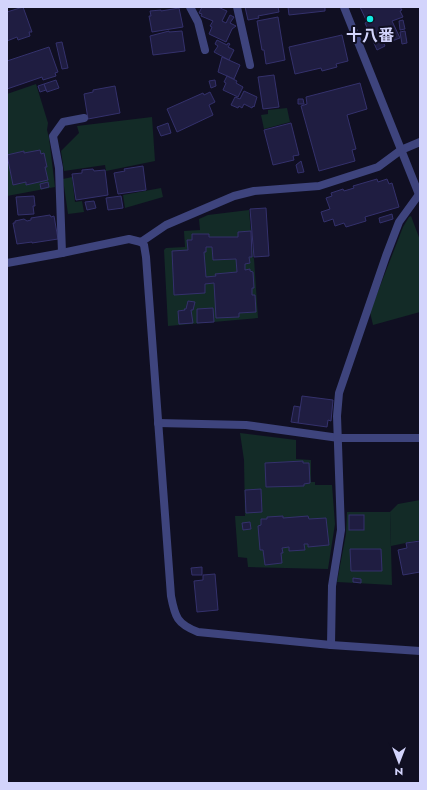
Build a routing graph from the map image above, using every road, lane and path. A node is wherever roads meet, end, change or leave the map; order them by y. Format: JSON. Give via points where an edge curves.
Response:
{"nodes":[{"id":1,"x":190,"y":7,"type":"edge"},
{"id":2,"x":237,"y":7,"type":"edge"},
{"id":3,"x":344,"y":7,"type":"edge"},
{"id":4,"x":205,"y":50,"type":"dead end"},
{"id":5,"x":250,"y":66,"type":"dead end"},
{"id":6,"x":84,"y":118,"type":"dead end"},
{"id":7,"x":420,"y":142,"type":"edge"},
{"id":8,"x":401,"y":150,"type":"junction"},
{"id":9,"x":420,"y":195,"type":"edge"},
{"id":10,"x":141,"y":242,"type":"junction"},
{"id":11,"x":62,"y":253,"type":"junction"},
{"id":12,"x":7,"y":263,"type":"edge"},
{"id":13,"x":158,"y":423,"type":"junction"},
{"id":14,"x":339,"y":438,"type":"junction"},
{"id":15,"x":420,"y":438,"type":"edge"},
{"id":16,"x":330,"y":645,"type":"junction"},
{"id":17,"x":420,"y":651,"type":"edge"}],
"edges":[{"from":1,"to":4,"type":"street","via":[[198,22]]},
{"from":2,"to":5,"type":"street"},
{"from":3,"to":8,"type":"street"},
{"from":6,"to":11,"type":"street","via":[[63,122],[53,136],[59,168]]},
{"from":7,"to":8,"type":"street"},
{"from":8,"to":9,"type":"street"},
{"from":8,"to":10,"type":"street","via":[[378,167],[319,186],[254,191],[234,196],[166,225]]},
{"from":9,"to":14,"type":"street","via":[[399,222],[339,393]]},
{"from":10,"to":11,"type":"street","via":[[129,239]]},
{"from":10,"to":13,"type":"street","via":[[146,249]]},
{"from":11,"to":12,"type":"street"},
{"from":13,"to":14,"type":"street","via":[[246,425]]},
{"from":13,"to":16,"type":"street","via":[[171,596],[174,614],[181,624],[198,632]]},
{"from":14,"to":15,"type":"street"},
{"from":14,"to":16,"type":"street","via":[[341,530],[332,586]]},
{"from":16,"to":17,"type":"street"}]}
